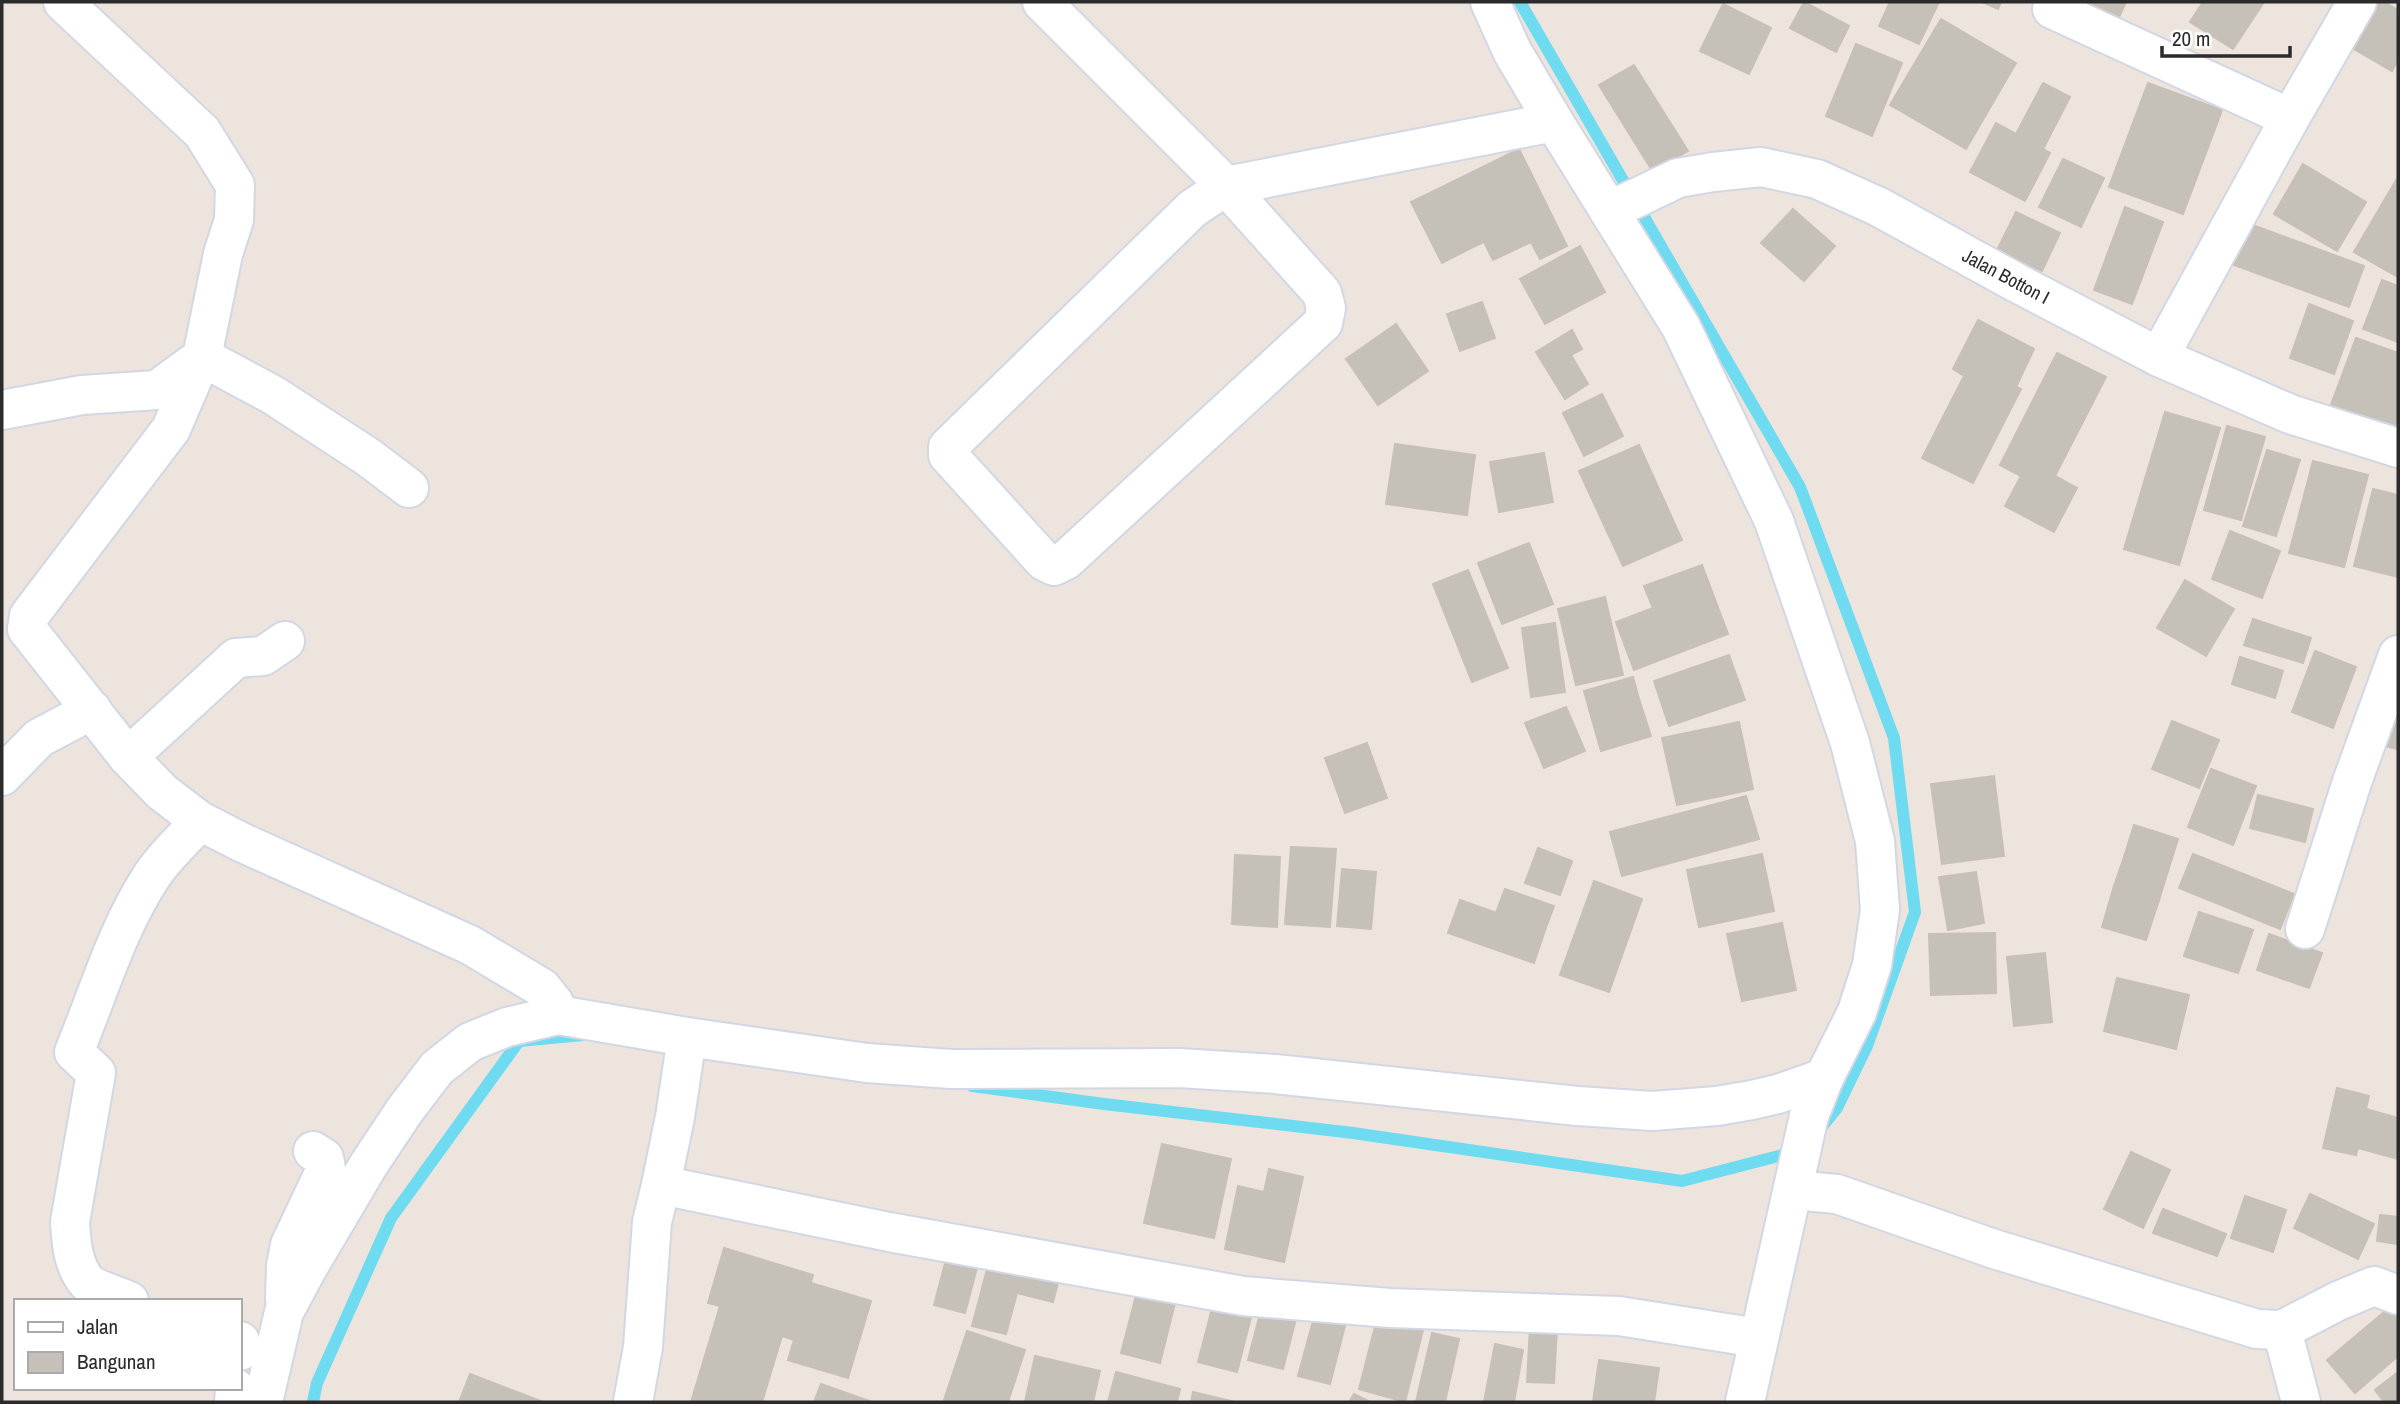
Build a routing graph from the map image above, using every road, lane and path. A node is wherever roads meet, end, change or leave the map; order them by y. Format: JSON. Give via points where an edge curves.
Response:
{"nodes":[{"id":1,"x":63,"y":2,"type":"edge"},
{"id":2,"x":1042,"y":2,"type":"edge"},
{"id":3,"x":1490,"y":2,"type":"edge"},
{"id":4,"x":2357,"y":2,"type":"edge"},
{"id":5,"x":2052,"y":9,"type":"dead end"},
{"id":6,"x":2290,"y":118,"type":"junction"},
{"id":7,"x":1554,"y":122,"type":"junction"},
{"id":8,"x":1226,"y":186,"type":"junction"},
{"id":9,"x":1630,"y":200,"type":"junction"},
{"id":10,"x":202,"y":357,"type":"junction"},
{"id":11,"x":2159,"y":357,"type":"junction"},
{"id":12,"x":2,"y":410,"type":"edge"},
{"id":13,"x":2398,"y":448,"type":"edge"},
{"id":14,"x":409,"y":488,"type":"dead end"},
{"id":15,"x":285,"y":641,"type":"dead end"},
{"id":16,"x":2398,"y":655,"type":"edge"},
{"id":17,"x":92,"y":710,"type":"junction"},
{"id":18,"x":128,"y":757,"type":"junction"},
{"id":19,"x":2,"y":776,"type":"edge"},
{"id":20,"x":200,"y":821,"type":"junction"},
{"id":21,"x":2305,"y":929,"type":"dead end"},
{"id":22,"x":558,"y":1015,"type":"junction"},
{"id":23,"x":685,"y":1046,"type":"junction"},
{"id":24,"x":1824,"y":1078,"type":"junction"},
{"id":25,"x":313,"y":1151,"type":"dead end"},
{"id":26,"x":1797,"y":1175,"type":"junction"},
{"id":27,"x":661,"y":1185,"type":"junction"},
{"id":28,"x":2398,"y":1295,"type":"edge"},
{"id":29,"x":124,"y":1299,"type":"edge"},
{"id":30,"x":284,"y":1312,"type":"junction"},
{"id":31,"x":2282,"y":1330,"type":"junction"},
{"id":32,"x":1758,"y":1338,"type":"junction"},
{"id":33,"x":263,"y":1402,"type":"edge"},
{"id":34,"x":632,"y":1402,"type":"edge"},
{"id":35,"x":1745,"y":1402,"type":"edge"},
{"id":36,"x":2301,"y":1402,"type":"edge"}],
"edges":[{"from":1,"to":10,"type":"street","via":[[202,132],[235,185],[234,220]]},
{"from":2,"to":8,"type":"street"},
{"from":3,"to":7,"type":"street","via":[[1512,51]]},
{"from":4,"to":6,"type":"street"},
{"from":5,"to":6,"type":"street"},
{"from":6,"to":11,"type":"street"},
{"from":7,"to":8,"type":"street"},
{"from":7,"to":9,"type":"street"},
{"from":8,"to":8,"type":"street","via":[[1192,209],[947,447],[948,455],[1044,561],[1054,566],[1066,560],[1323,323],[1322,293]]},
{"from":9,"to":11,"type":"street","name":"Jalan Botton I","via":[[1678,178],[1761,167],[1816,179],[1879,207]]},
{"from":9,"to":24,"type":"street","via":[[1681,327],[1773,521],[1850,743],[1875,841],[1880,910],[1872,965],[1857,1012]]},
{"from":10,"to":12,"type":"street","via":[[157,390],[82,396]]},
{"from":10,"to":14,"type":"street","via":[[272,395]]},
{"from":10,"to":17,"type":"street","via":[[171,429],[29,616],[27,629]]},
{"from":11,"to":13,"type":"street","name":"Jalan Botton I","via":[[2290,414]]},
{"from":15,"to":18,"type":"street","via":[[263,656],[236,658]]},
{"from":16,"to":21,"type":"street"},
{"from":17,"to":18,"type":"street"},
{"from":17,"to":19,"type":"street","via":[[39,738]]},
{"from":18,"to":20,"type":"street","via":[[162,792]]},
{"from":20,"to":22,"type":"street","via":[[470,945],[542,988]]},
{"from":20,"to":29,"type":"street","via":[[155,871],[137,900],[74,1052],[96,1073],[70,1222],[72,1246],[88,1283]]},
{"from":22,"to":23,"type":"street"},
{"from":22,"to":30,"type":"street","via":[[470,1042],[437,1068],[369,1164]]},
{"from":23,"to":24,"type":"street","via":[[951,1069],[1179,1068],[1275,1074],[1652,1111],[1717,1107]]},
{"from":23,"to":27,"type":"street"},
{"from":24,"to":26,"type":"street","via":[[1809,1116]]},
{"from":25,"to":30,"type":"street","via":[[324,1158],[326,1169],[290,1245]]},
{"from":26,"to":31,"type":"street","via":[[1837,1194],[2007,1253],[2257,1329]]},
{"from":26,"to":32,"type":"street"},
{"from":27,"to":32,"type":"street","via":[[1243,1296],[1390,1308],[1619,1316]]},
{"from":27,"to":34,"type":"street","via":[[652,1222],[643,1347]]},
{"from":28,"to":31,"type":"street","via":[[2374,1286]]},
{"from":30,"to":33,"type":"street"},
{"from":31,"to":36,"type":"street"},
{"from":32,"to":35,"type":"street"}]}
